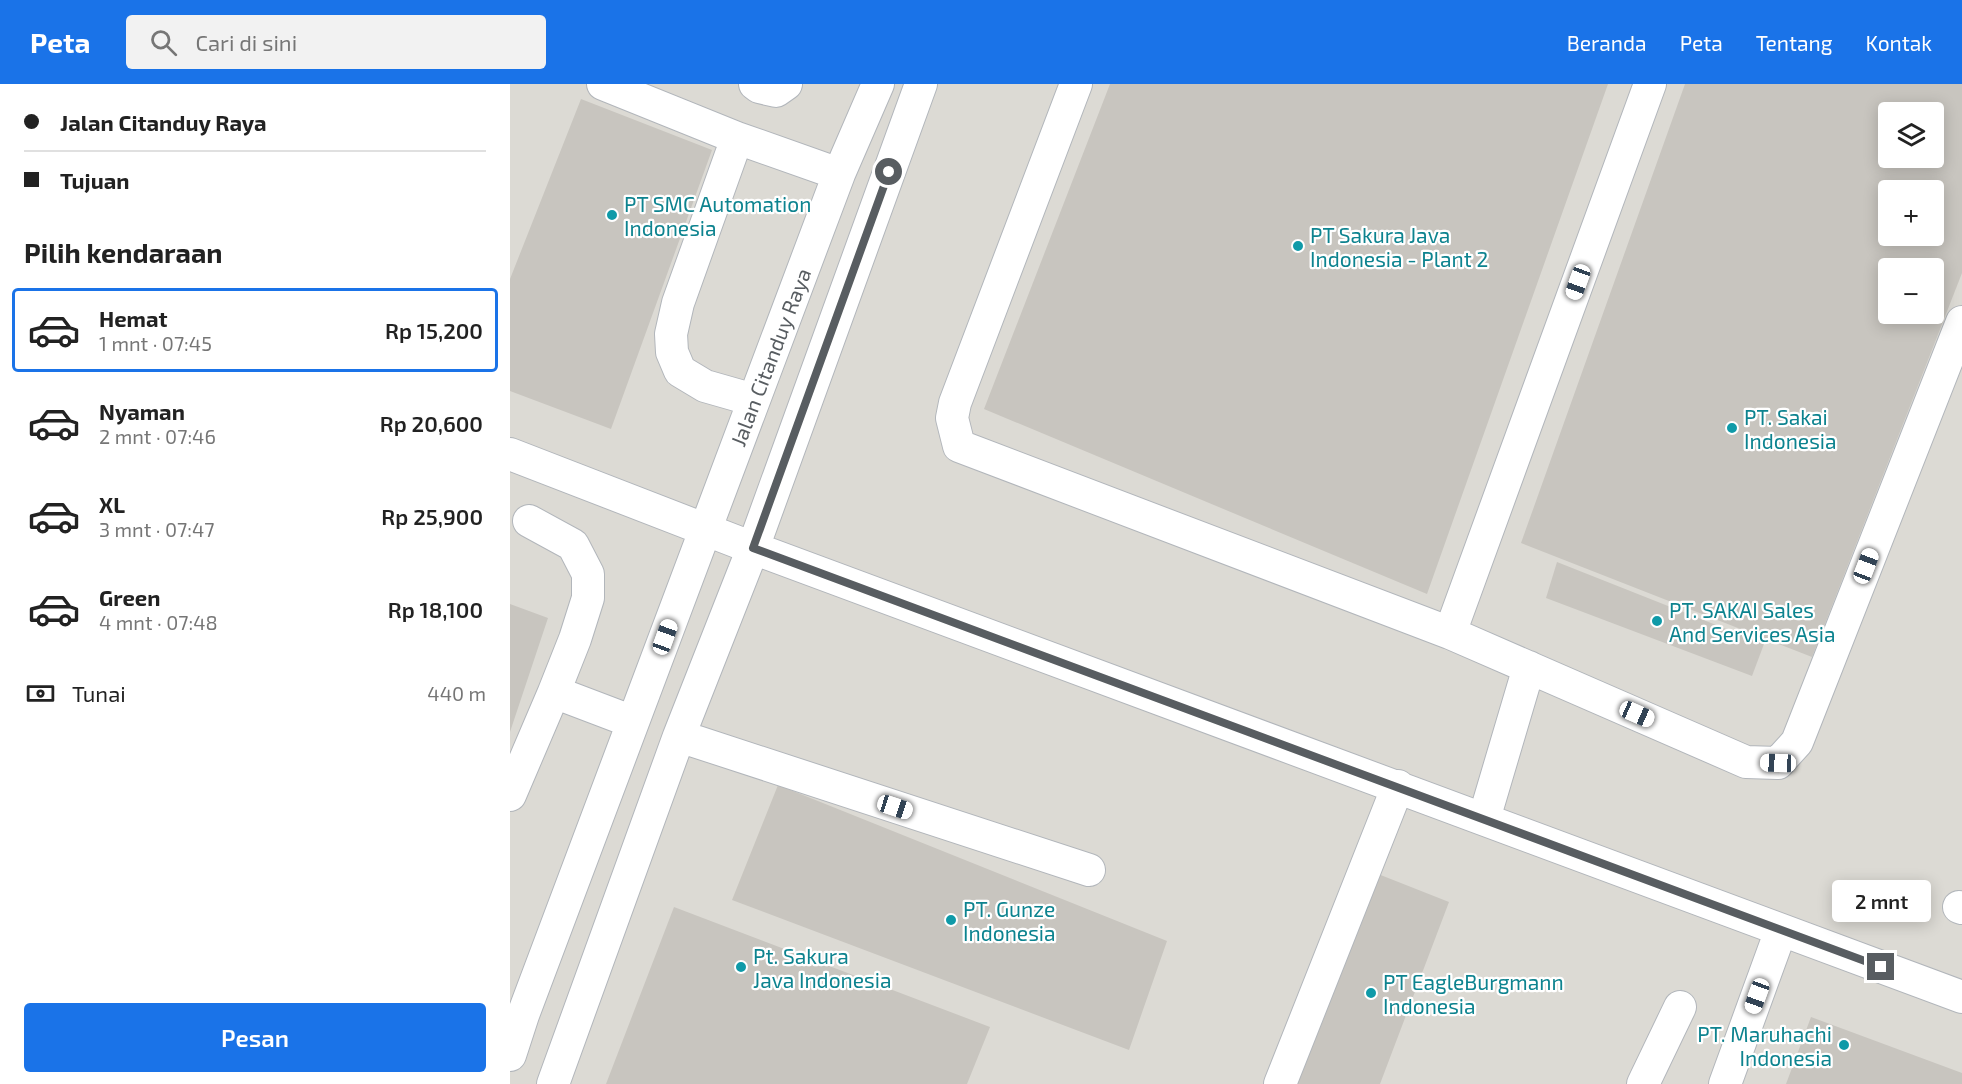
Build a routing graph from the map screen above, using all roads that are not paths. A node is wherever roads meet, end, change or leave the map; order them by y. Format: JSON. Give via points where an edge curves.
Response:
{"nodes":[{"id":1,"x":603,"y":84,"type":"edge"},
{"id":2,"x":755,"y":84,"type":"edge"},
{"id":3,"x":786,"y":84,"type":"edge"},
{"id":4,"x":878,"y":84,"type":"edge"},
{"id":5,"x":921,"y":84,"type":"edge"},
{"id":6,"x":1076,"y":84,"type":"edge"},
{"id":7,"x":1650,"y":84,"type":"edge"},
{"id":8,"x":737,"y":138,"type":"junction"},
{"id":9,"x":839,"y":174,"type":"junction"},
{"id":10,"x":1962,"y":322,"type":"edge"},
{"id":11,"x":754,"y":400,"type":"junction"},
{"id":12,"x":510,"y":454,"type":"edge"},
{"id":13,"x":529,"y":521,"type":"dead end"},
{"id":14,"x":705,"y":530,"type":"junction"},
{"id":15,"x":753,"y":548,"type":"junction"},
{"id":16,"x":1450,"y":633,"type":"junction"},
{"id":17,"x":1529,"y":667,"type":"junction"},
{"id":18,"x":554,"y":692,"type":"junction"},
{"id":19,"x":633,"y":722,"type":"junction"},
{"id":20,"x":679,"y":736,"type":"junction"},
{"id":21,"x":1398,"y":786,"type":"junction"},
{"id":22,"x":510,"y":795,"type":"edge"},
{"id":23,"x":1484,"y":819,"type":"junction"},
{"id":24,"x":1089,"y":870,"type":"dead end"},
{"id":25,"x":1781,"y":930,"type":"junction"},
{"id":26,"x":1962,"y":997,"type":"edge"},
{"id":27,"x":1680,"y":1007,"type":"dead end"},
{"id":28,"x":517,"y":1012,"type":"edge"},
{"id":29,"x":510,"y":1055,"type":"edge"},
{"id":30,"x":553,"y":1084,"type":"edge"},
{"id":31,"x":1280,"y":1084,"type":"edge"},
{"id":32,"x":1643,"y":1084,"type":"edge"},
{"id":33,"x":1725,"y":1084,"type":"edge"}],
"edges":[{"from":1,"to":8,"type":"street"},
{"from":2,"to":3,"type":"street","via":[[776,91]]},
{"from":4,"to":9,"type":"street","name":"Jalan Citanduy Raya"},
{"from":5,"to":15,"type":"street"},
{"from":6,"to":16,"type":"street","via":[[954,403],[952,418],[959,446]]},
{"from":7,"to":16,"type":"street"},
{"from":8,"to":9,"type":"street"},
{"from":8,"to":11,"type":"street","via":[[678,303],[671,334],[672,352],[680,371],[705,386]]},
{"from":9,"to":11,"type":"street","name":"Jalan Citanduy Raya"},
{"from":10,"to":17,"type":"street","via":[[1797,742],[1778,763],[1746,762]]},
{"from":11,"to":14,"type":"street","name":"Jalan Citanduy Raya"},
{"from":12,"to":14,"type":"street"},
{"from":13,"to":18,"type":"street","via":[[573,545],[588,574],[588,598]]},
{"from":14,"to":15,"type":"street"},
{"from":14,"to":19,"type":"street","name":"Jalan Citanduy Raya"},
{"from":15,"to":20,"type":"street"},
{"from":15,"to":21,"type":"street"},
{"from":16,"to":17,"type":"street"},
{"from":17,"to":23,"type":"street"},
{"from":18,"to":19,"type":"street"},
{"from":18,"to":22,"type":"street"},
{"from":19,"to":28,"type":"street","name":"Jalan Citanduy Raya"},
{"from":20,"to":24,"type":"street"},
{"from":20,"to":30,"type":"street"},
{"from":21,"to":23,"type":"street"},
{"from":21,"to":31,"type":"street"},
{"from":23,"to":25,"type":"street"},
{"from":25,"to":26,"type":"street"},
{"from":25,"to":33,"type":"street"},
{"from":27,"to":32,"type":"street"},
{"from":28,"to":29,"type":"street","name":"Jalan Citanduy Raya"}]}
